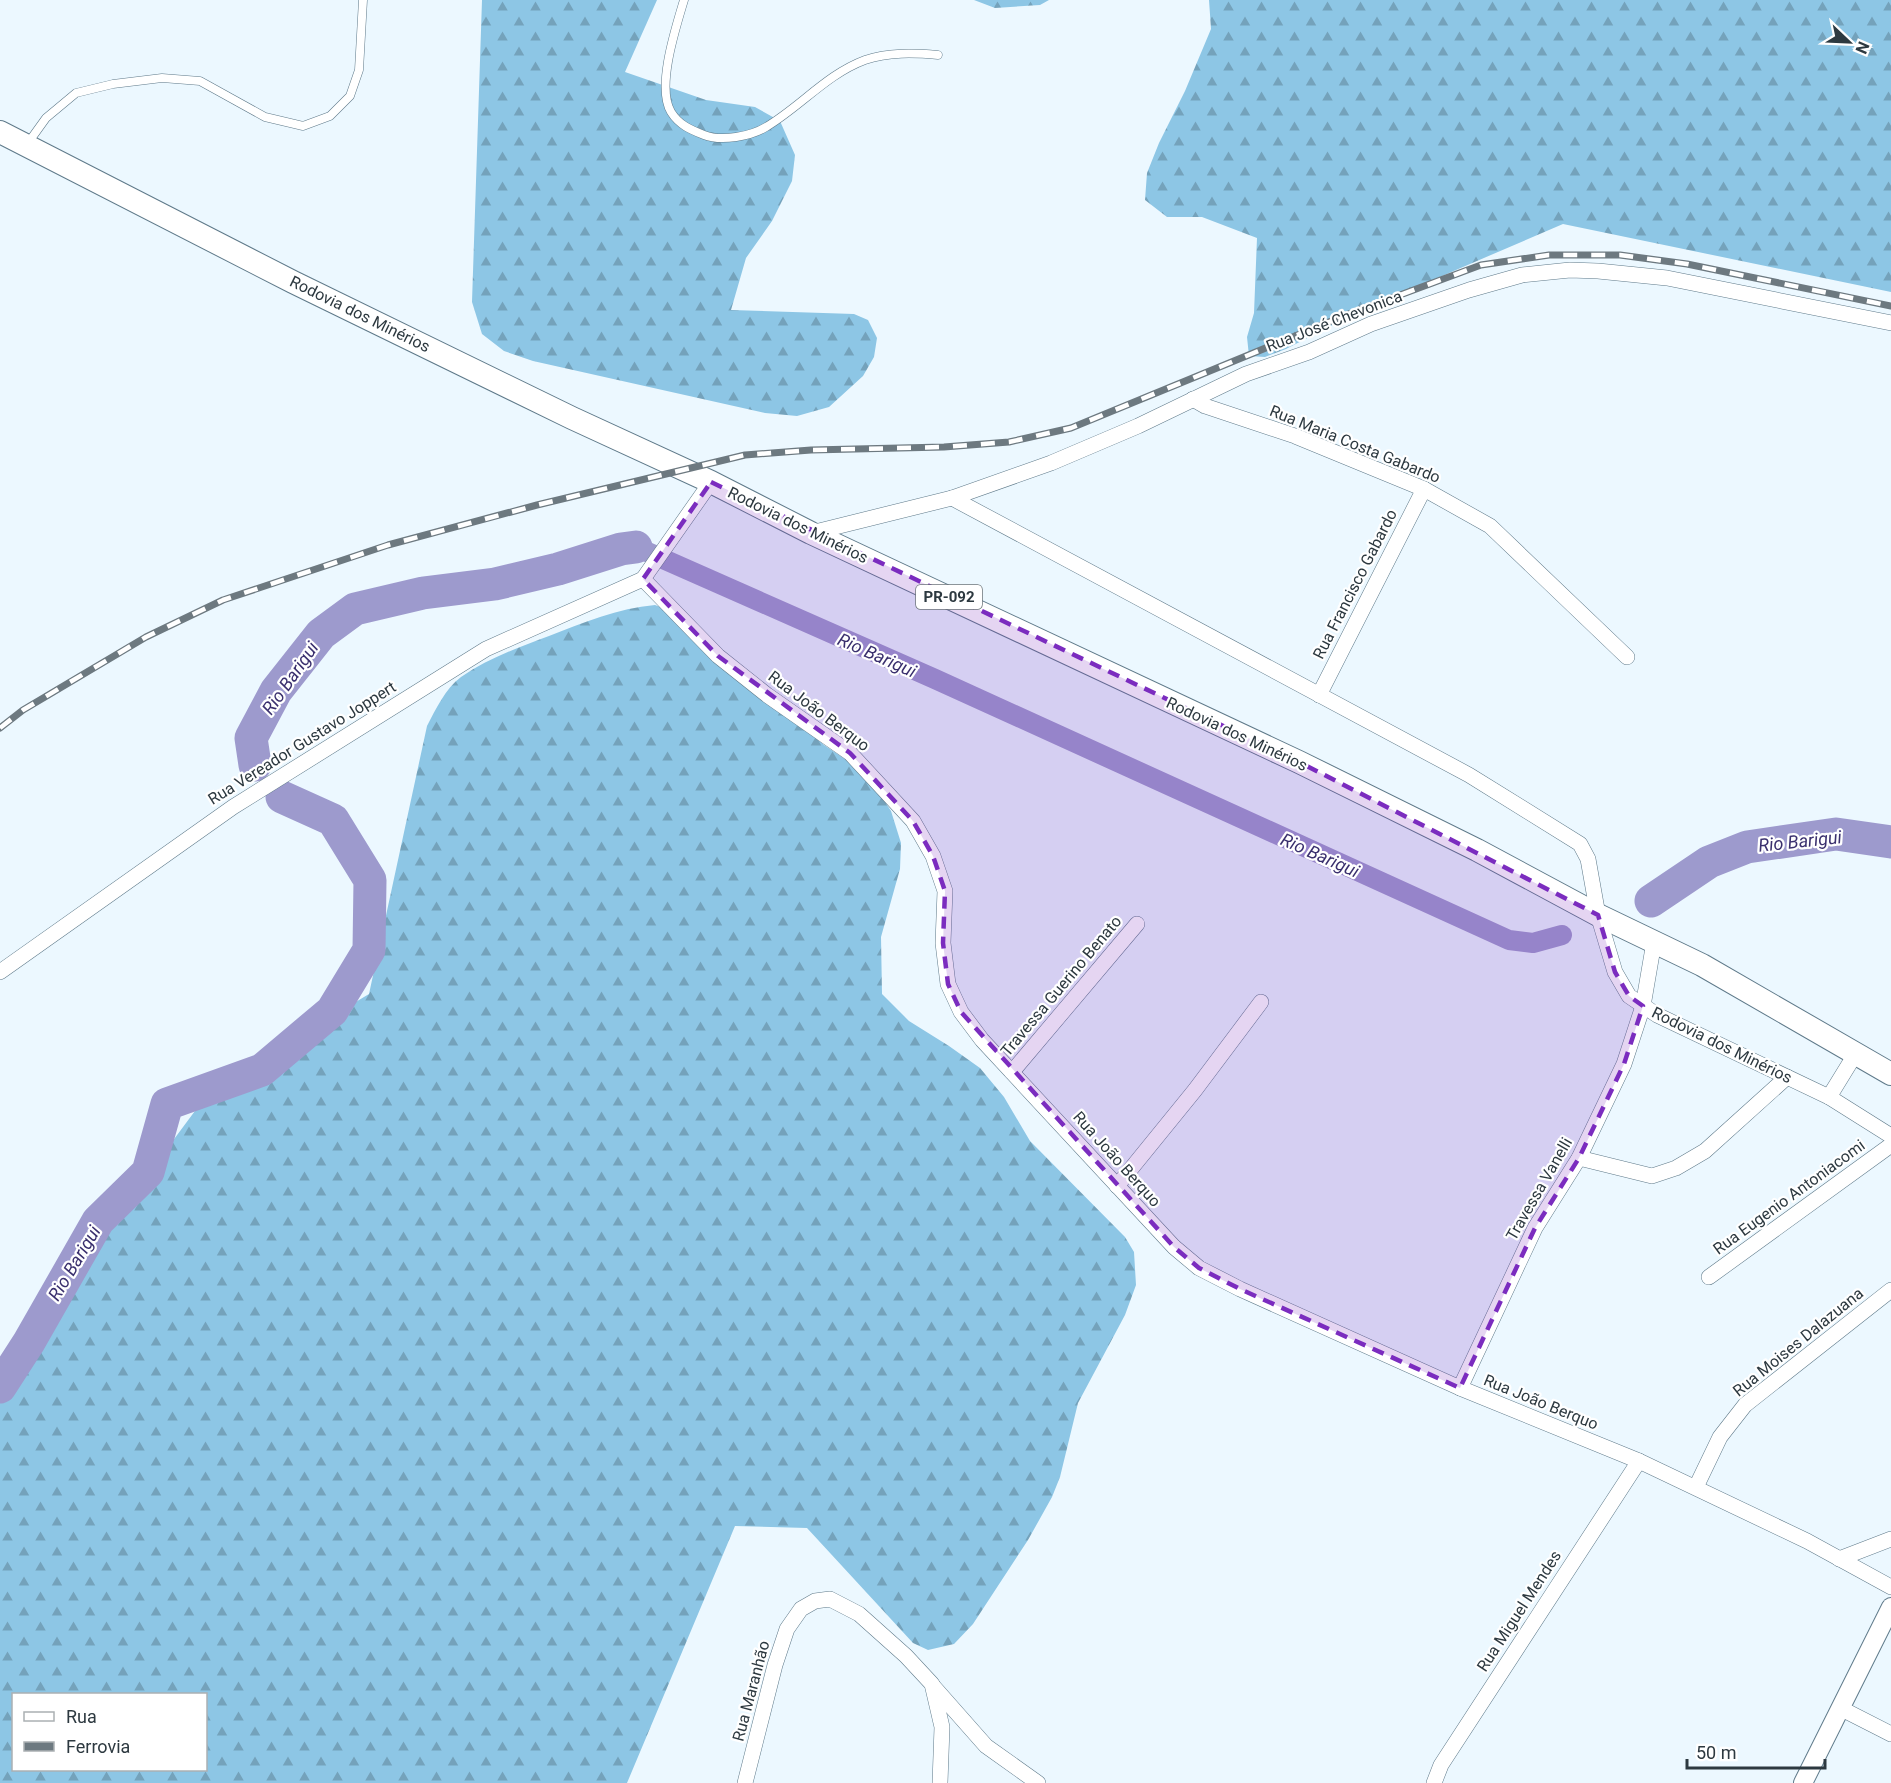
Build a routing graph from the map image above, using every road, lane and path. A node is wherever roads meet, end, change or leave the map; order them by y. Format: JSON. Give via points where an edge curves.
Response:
{"nodes":[{"id":1,"x":363,"y":0,"type":"edge"},
{"id":2,"x":684,"y":0,"type":"edge"},
{"id":3,"x":938,"y":54,"type":"dead end"},
{"id":4,"x":0,"y":132,"type":"edge"},
{"id":5,"x":26,"y":145,"type":"junction"},
{"id":6,"x":1891,"y":323,"type":"edge"},
{"id":7,"x":1193,"y":399,"type":"junction"},
{"id":8,"x":711,"y":482,"type":"junction"},
{"id":9,"x":1424,"y":489,"type":"junction"},
{"id":10,"x":952,"y":498,"type":"junction"},
{"id":11,"x":811,"y":533,"type":"junction"},
{"id":12,"x":642,"y":579,"type":"junction"},
{"id":13,"x":1627,"y":657,"type":"dead end"},
{"id":14,"x":1318,"y":694,"type":"junction"},
{"id":15,"x":1598,"y":915,"type":"junction"},
{"id":16,"x":1137,"y":924,"type":"dead end"},
{"id":17,"x":1654,"y":942,"type":"junction"},
{"id":18,"x":0,"y":972,"type":"edge"},
{"id":19,"x":1261,"y":1002,"type":"dead end"},
{"id":20,"x":1643,"y":1006,"type":"junction"},
{"id":21,"x":1856,"y":1053,"type":"junction"},
{"id":22,"x":1891,"y":1064,"type":"edge"},
{"id":23,"x":1012,"y":1072,"type":"junction"},
{"id":24,"x":1891,"y":1074,"type":"edge"},
{"id":25,"x":1787,"y":1077,"type":"junction"},
{"id":26,"x":1829,"y":1097,"type":"junction"},
{"id":27,"x":1891,"y":1136,"type":"edge"},
{"id":28,"x":1891,"y":1145,"type":"edge"},
{"id":29,"x":1579,"y":1158,"type":"junction"},
{"id":30,"x":1117,"y":1186,"type":"junction"},
{"id":31,"x":1709,"y":1278,"type":"dead end"},
{"id":32,"x":1891,"y":1290,"type":"edge"},
{"id":33,"x":1460,"y":1388,"type":"junction"},
{"id":34,"x":1640,"y":1461,"type":"junction"},
{"id":35,"x":1696,"y":1487,"type":"junction"},
{"id":36,"x":1891,"y":1539,"type":"edge"},
{"id":37,"x":1839,"y":1558,"type":"junction"},
{"id":38,"x":1891,"y":1587,"type":"edge"},
{"id":39,"x":1891,"y":1607,"type":"edge"},
{"id":40,"x":932,"y":1684,"type":"junction"},
{"id":41,"x":1840,"y":1708,"type":"junction"},
{"id":42,"x":1891,"y":1734,"type":"edge"},
{"id":43,"x":745,"y":1783,"type":"edge"},
{"id":44,"x":940,"y":1783,"type":"edge"},
{"id":45,"x":1038,"y":1783,"type":"edge"},
{"id":46,"x":1434,"y":1783,"type":"edge"},
{"id":47,"x":1803,"y":1783,"type":"edge"}],
"edges":[{"from":1,"to":5,"type":"lane","via":[[359,70],[350,96],[330,116],[303,126],[265,117],[200,81],[162,78],[76,93],[46,118]]},
{"from":2,"to":3,"type":"lane","via":[[667,63],[666,91],[670,111],[686,128],[709,137],[738,137],[765,128],[826,81],[865,60],[904,53]]},
{"from":4,"to":5,"type":"main road","name":"Rodovia dos Minérios","number":"PR-092"},
{"from":5,"to":8,"type":"main road","name":"Rodovia dos Minérios","number":"PR-092","via":[[304,287]]},
{"from":6,"to":7,"type":"street","name":"Rua José Chevonica","via":[[1668,278],[1580,270],[1522,275],[1371,324]]},
{"from":7,"to":9,"type":"street","name":"Rua Maria Costa Gabardo"},
{"from":7,"to":10,"type":"street","name":"Rua José Chevonica","via":[[1051,463]]},
{"from":8,"to":11,"type":"main road","name":"Rodovia dos Minérios","number":"PR-092"},
{"from":8,"to":12,"type":"street"},
{"from":9,"to":13,"type":"street","name":"Rua Maria Costa Gabardo","via":[[1490,526]]},
{"from":9,"to":14,"type":"street","name":"Rua Francisco Gabardo"},
{"from":10,"to":11,"type":"street","name":"Rua José Chevonica"},
{"from":10,"to":14,"type":"street"},
{"from":11,"to":15,"type":"main road","name":"Rodovia dos Minérios","number":"PR-092","via":[[1320,772]]},
{"from":12,"to":18,"type":"street","name":"Rua Vereador Gustavo Joppert","via":[[486,649],[233,807]]},
{"from":12,"to":23,"type":"street","name":"Rua João Berquo","via":[[718,656],[850,753],[913,821],[933,856],[945,891],[943,943],[948,984],[961,1012]]},
{"from":14,"to":15,"type":"street","via":[[1469,775],[1580,844],[1588,859]]},
{"from":15,"to":17,"type":"main road","name":"Rodovia dos Minérios","number":"PR-092"},
{"from":15,"to":20,"type":"street","name":"Rodovia dos Minérios","via":[[1615,972],[1629,996]]},
{"from":16,"to":23,"type":"street","name":"Travessa Guerino Benato"},
{"from":17,"to":20,"type":"street","name":"Travessa Vanelli"},
{"from":17,"to":21,"type":"main road","name":"Rodovia dos Minérios","number":"PR-092"},
{"from":19,"to":30,"type":"street","via":[[1196,1090]]},
{"from":20,"to":25,"type":"street","name":"Rodovia dos Minérios"},
{"from":20,"to":29,"type":"street","name":"Travessa Vanelli","via":[[1624,1064]]},
{"from":21,"to":22,"type":"street"},
{"from":21,"to":24,"type":"main road","name":"Rodovia dos Minérios","number":"PR-092"},
{"from":21,"to":26,"type":"street"},
{"from":23,"to":30,"type":"street","name":"Rua João Berquo"},
{"from":25,"to":26,"type":"street","name":"Rodovia dos Minérios"},
{"from":25,"to":29,"type":"street","via":[[1705,1151],[1676,1168],[1652,1176]]},
{"from":26,"to":27,"type":"street","name":"Rodovia dos Minérios"},
{"from":28,"to":31,"type":"street","name":"Rua Eugenio Antoniacomi"},
{"from":29,"to":33,"type":"street","name":"Travessa Vanelli","via":[[1535,1228]]},
{"from":30,"to":33,"type":"street","name":"Rua João Berquo","via":[[1199,1268]]},
{"from":32,"to":35,"type":"street","name":"Rua Moises Dalazuana","via":[[1745,1405],[1720,1437]]},
{"from":33,"to":34,"type":"street","name":"Rua João Berquo"},
{"from":34,"to":35,"type":"street","name":"Rua João Berquo"},
{"from":34,"to":46,"type":"street","name":"Rua Miguel Mendes","via":[[1441,1765]]},
{"from":35,"to":37,"type":"street","name":"Rua João Berquo"},
{"from":36,"to":37,"type":"street"},
{"from":37,"to":38,"type":"street","name":"Rua João Berquo"},
{"from":39,"to":41,"type":"street"},
{"from":40,"to":43,"type":"street","name":"Rua Maranhão","via":[[859,1614],[830,1599],[815,1601],[801,1609],[787,1629]]},
{"from":40,"to":44,"type":"street","via":[[942,1728]]},
{"from":40,"to":45,"type":"street","via":[[986,1746]]},
{"from":41,"to":42,"type":"street"},
{"from":41,"to":47,"type":"street"}]}
